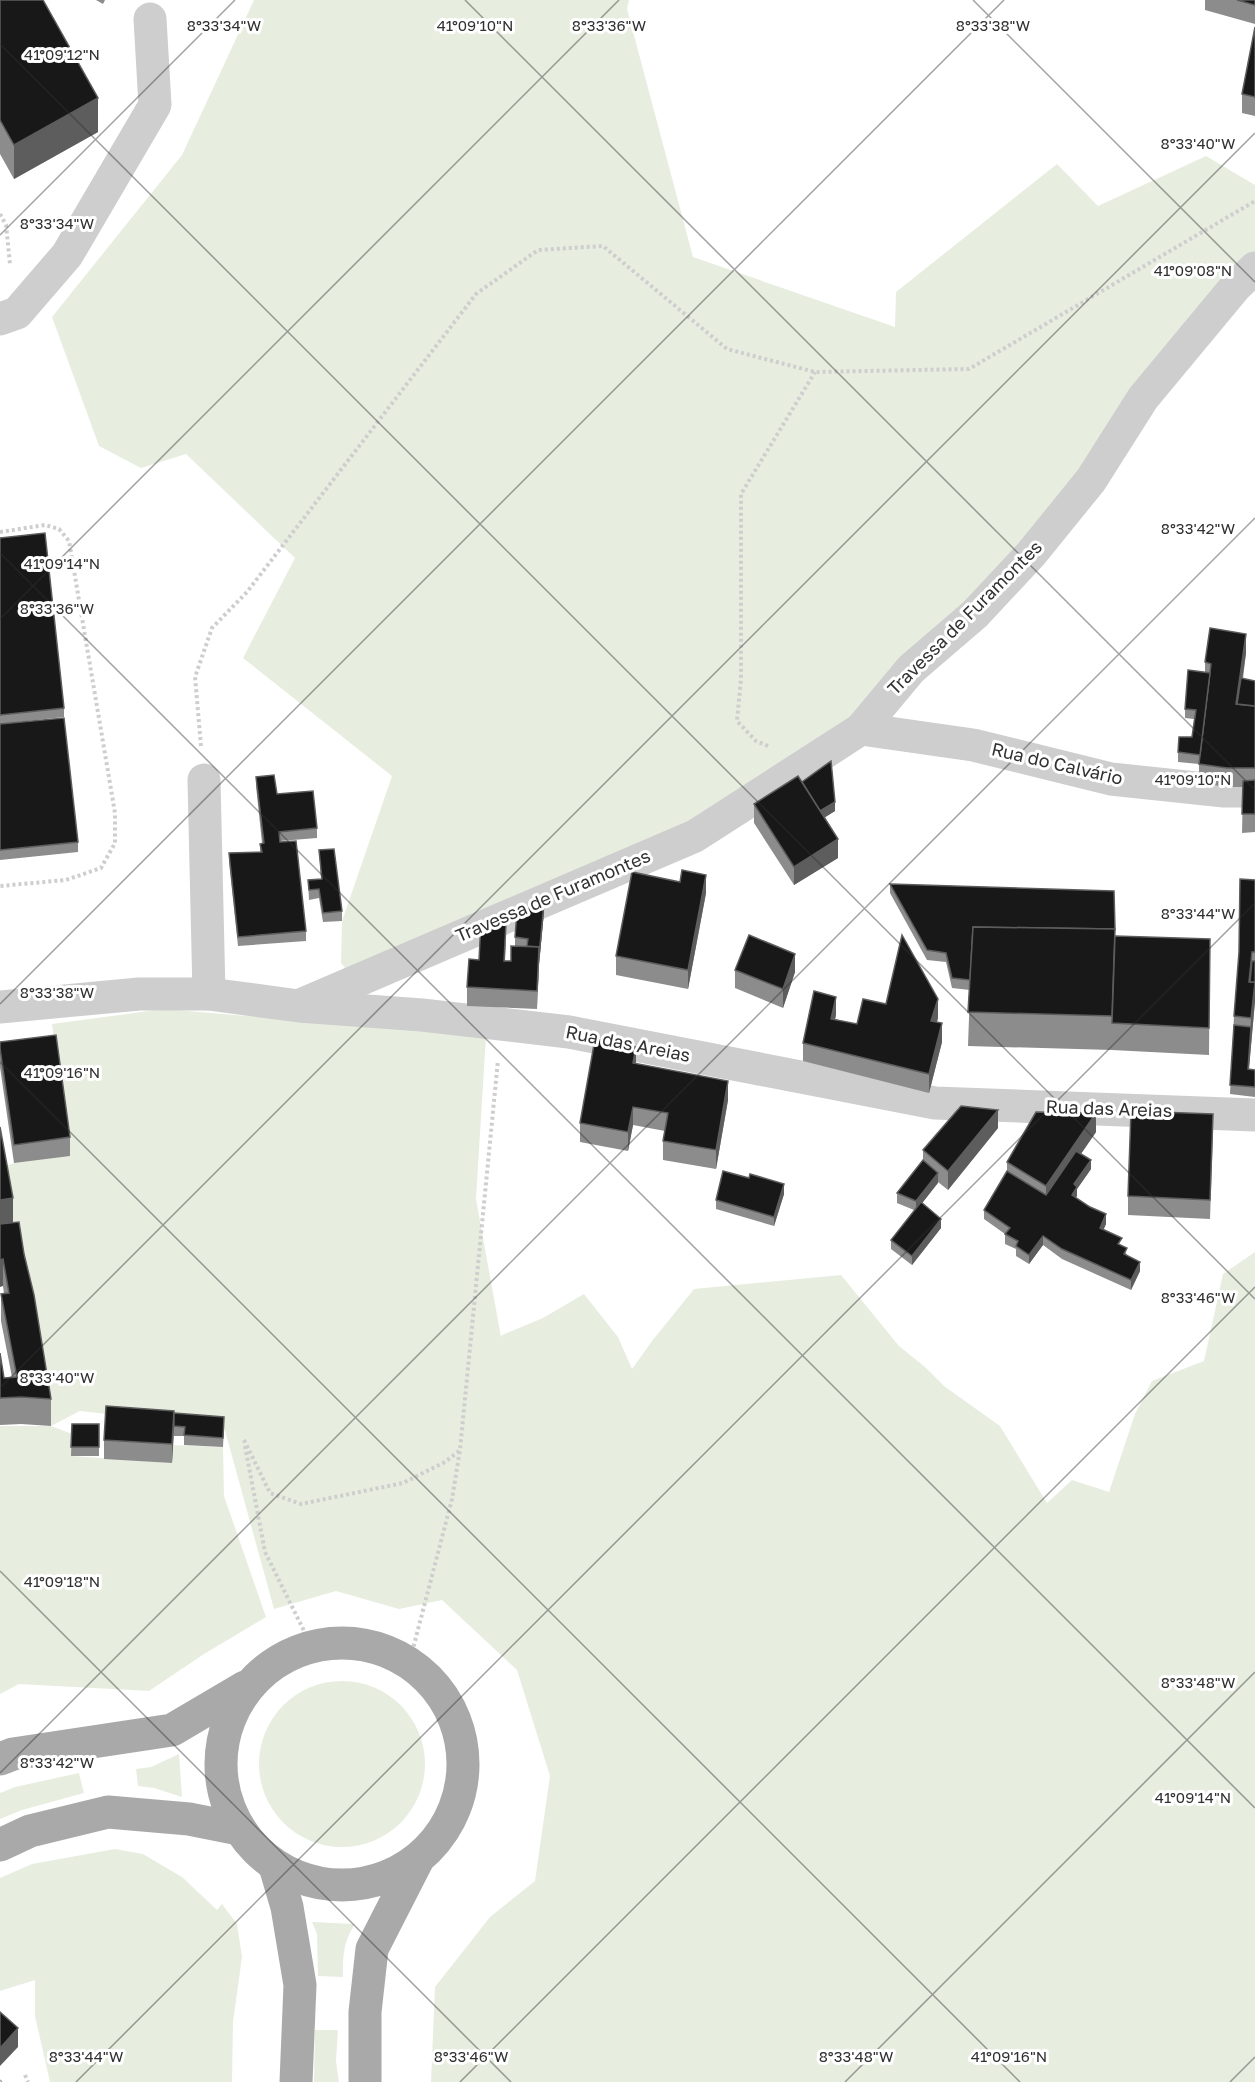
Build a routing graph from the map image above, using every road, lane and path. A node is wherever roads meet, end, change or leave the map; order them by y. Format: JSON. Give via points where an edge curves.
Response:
{"nodes":[{"id":1,"x":150,"y":20,"type":"dead end"},
{"id":2,"x":1255,"y":201,"type":"edge"},
{"id":3,"x":1255,"y":268,"type":"edge"},
{"id":4,"x":0,"y":319,"type":"edge"},
{"id":5,"x":815,"y":372,"type":"junction"},
{"id":6,"x":0,"y":532,"type":"edge"},
{"id":7,"x":861,"y":729,"type":"junction"},
{"id":8,"x":805,"y":765,"type":"junction"},
{"id":9,"x":204,"y":780,"type":"joint"},
{"id":10,"x":1255,"y":790,"type":"edge"},
{"id":11,"x":0,"y":886,"type":"edge"},
{"id":12,"x":209,"y":994,"type":"junction"},
{"id":13,"x":0,"y":1006,"type":"edge"},
{"id":14,"x":299,"y":1006,"type":"junction"},
{"id":15,"x":501,"y":1023,"type":"junction"},
{"id":16,"x":1255,"y":1115,"type":"edge"},
{"id":17,"x":460,"y":1450,"type":"junction"},
{"id":18,"x":311,"y":1645,"type":"junction"},
{"id":19,"x":410,"y":1664,"type":"junction"},
{"id":20,"x":247,"y":1686,"type":"junction"},
{"id":21,"x":0,"y":1759,"type":"edge"},
{"id":22,"x":239,"y":1829,"type":"junction"},
{"id":23,"x":0,"y":1845,"type":"edge"},
{"id":24,"x":418,"y":1859,"type":"junction"},
{"id":25,"x":274,"y":1866,"type":"junction"},
{"id":26,"x":25,"y":2075,"type":"dead end"},
{"id":27,"x":28,"y":2082,"type":"edge"},
{"id":28,"x":296,"y":2082,"type":"edge"},
{"id":29,"x":365,"y":2082,"type":"edge"}],
"edges":[{"from":1,"to":4,"type":"street","via":[[155,105],[67,255],[16,312]]},
{"from":2,"to":5,"type":"path","via":[[969,369]]},
{"from":3,"to":7,"type":"street","name":"Travessa de Furamontes","via":[[1143,398],[1091,480],[1031,554],[975,614],[911,669]]},
{"from":5,"to":8,"type":"path","via":[[741,494],[741,678],[737,721],[756,741]]},
{"from":5,"to":9,"type":"path","via":[[727,349],[603,246],[538,250],[476,294],[247,592],[212,628],[195,677]]},
{"from":6,"to":11,"type":"path","via":[[45,525],[59,529],[69,541],[115,813],[115,843],[101,868],[66,880]]},
{"from":7,"to":8,"type":"street","name":"Travessa de Furamontes"},
{"from":7,"to":10,"type":"street","name":"Rua do Calvário","via":[[973,745],[1111,779],[1224,791]]},
{"from":8,"to":14,"type":"street","name":"Travessa de Furamontes","via":[[694,836]]},
{"from":9,"to":12,"type":"street"},
{"from":12,"to":13,"type":"street","name":"Rua das Areias","via":[[139,994]]},
{"from":12,"to":14,"type":"street","name":"Rua das Areias"},
{"from":14,"to":15,"type":"street","name":"Rua das Areias"},
{"from":15,"to":16,"type":"street","name":"Rua das Areias","via":[[569,1032],[935,1103]]},
{"from":15,"to":17,"type":"path"},
{"from":17,"to":18,"type":"path","via":[[403,1483],[301,1504],[270,1492],[244,1440],[265,1552]]},
{"from":17,"to":19,"type":"path","via":[[452,1499]]},
{"from":18,"to":19,"type":"main road","via":[[351,1642],[392,1652]]},
{"from":18,"to":20,"type":"main road","via":[[275,1660]]},
{"from":19,"to":24,"type":"main road","via":[[426,1676],[450,1709],[463,1749],[461,1790],[446,1828]]},
{"from":20,"to":21,"type":"main road","via":[[172,1730]]},
{"from":20,"to":22,"type":"main road","via":[[228,1719],[220,1756],[223,1794]]},
{"from":22,"to":23,"type":"main road","via":[[189,1818],[108,1812],[30,1831]]},
{"from":22,"to":25,"type":"main road"},
{"from":24,"to":25,"type":"main road","via":[[385,1878],[347,1886],[309,1881]]},
{"from":24,"to":29,"type":"main road","via":[[372,1949],[365,2012]]},
{"from":25,"to":28,"type":"main road","via":[[287,1907],[300,1985]]},
{"from":26,"to":27,"type":"path"}]}
